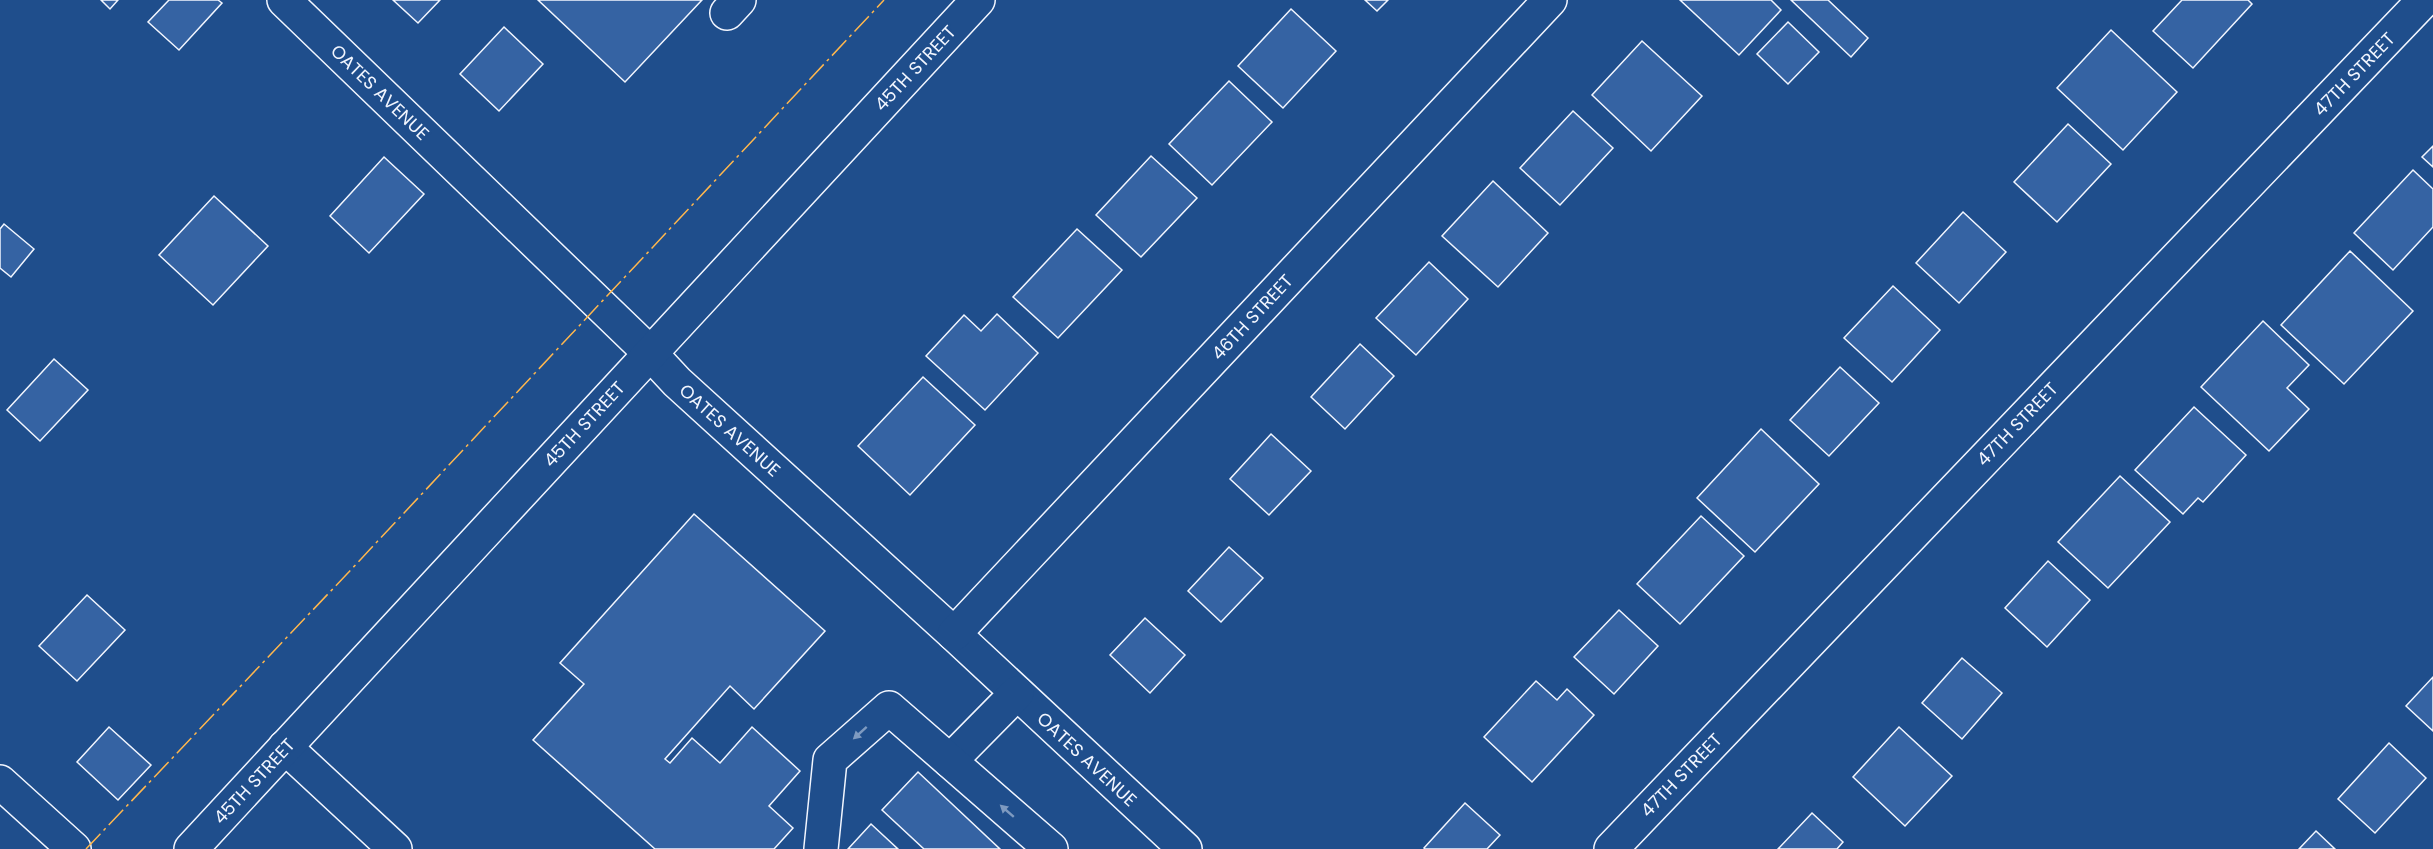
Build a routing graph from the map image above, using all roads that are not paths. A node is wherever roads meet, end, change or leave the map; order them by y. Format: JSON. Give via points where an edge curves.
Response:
{"nodes":[{"id":1,"x":284,"y":0,"type":"edge"},
{"id":2,"x":978,"y":0,"type":"edge"},
{"id":3,"x":1550,"y":0,"type":"edge"},
{"id":4,"x":2424,"y":0,"type":"edge"},
{"id":5,"x":650,"y":353,"type":"junction"},
{"id":6,"x":954,"y":634,"type":"junction"},
{"id":7,"x":1017,"y":693,"type":"junction"},
{"id":8,"x":285,"y":747,"type":"junction"},
{"id":9,"x":950,"y":761,"type":"junction"},
{"id":10,"x":0,"y":782,"type":"edge"},
{"id":11,"x":74,"y":849,"type":"edge"},
{"id":12,"x":191,"y":849,"type":"edge"},
{"id":13,"x":395,"y":849,"type":"edge"},
{"id":14,"x":821,"y":849,"type":"edge"},
{"id":15,"x":1051,"y":849,"type":"edge"},
{"id":16,"x":1185,"y":849,"type":"edge"},
{"id":17,"x":1611,"y":849,"type":"edge"}],
"edges":[{"from":1,"to":5,"type":"street","name":"OATES AVENUE"},
{"from":2,"to":5,"type":"street","name":"45TH STREET"},
{"from":3,"to":6,"type":"street","name":"46TH STREET"},
{"from":4,"to":17,"type":"street","name":"47TH STREET"},
{"from":5,"to":6,"type":"street","name":"OATES AVENUE"},
{"from":5,"to":8,"type":"street","name":"45TH STREET"},
{"from":6,"to":7,"type":"street","name":"OATES AVENUE"},
{"from":7,"to":9,"type":"street"},
{"from":7,"to":16,"type":"street","name":"OATES AVENUE"},
{"from":8,"to":12,"type":"street","name":"45TH STREET"},
{"from":8,"to":13,"type":"street"},
{"from":9,"to":14,"type":"street","one_way":true,"via":[[889,708],[830,760]]},
{"from":15,"to":9,"type":"street","one_way":true},
{"from":10,"to":11,"type":"street"}]}
